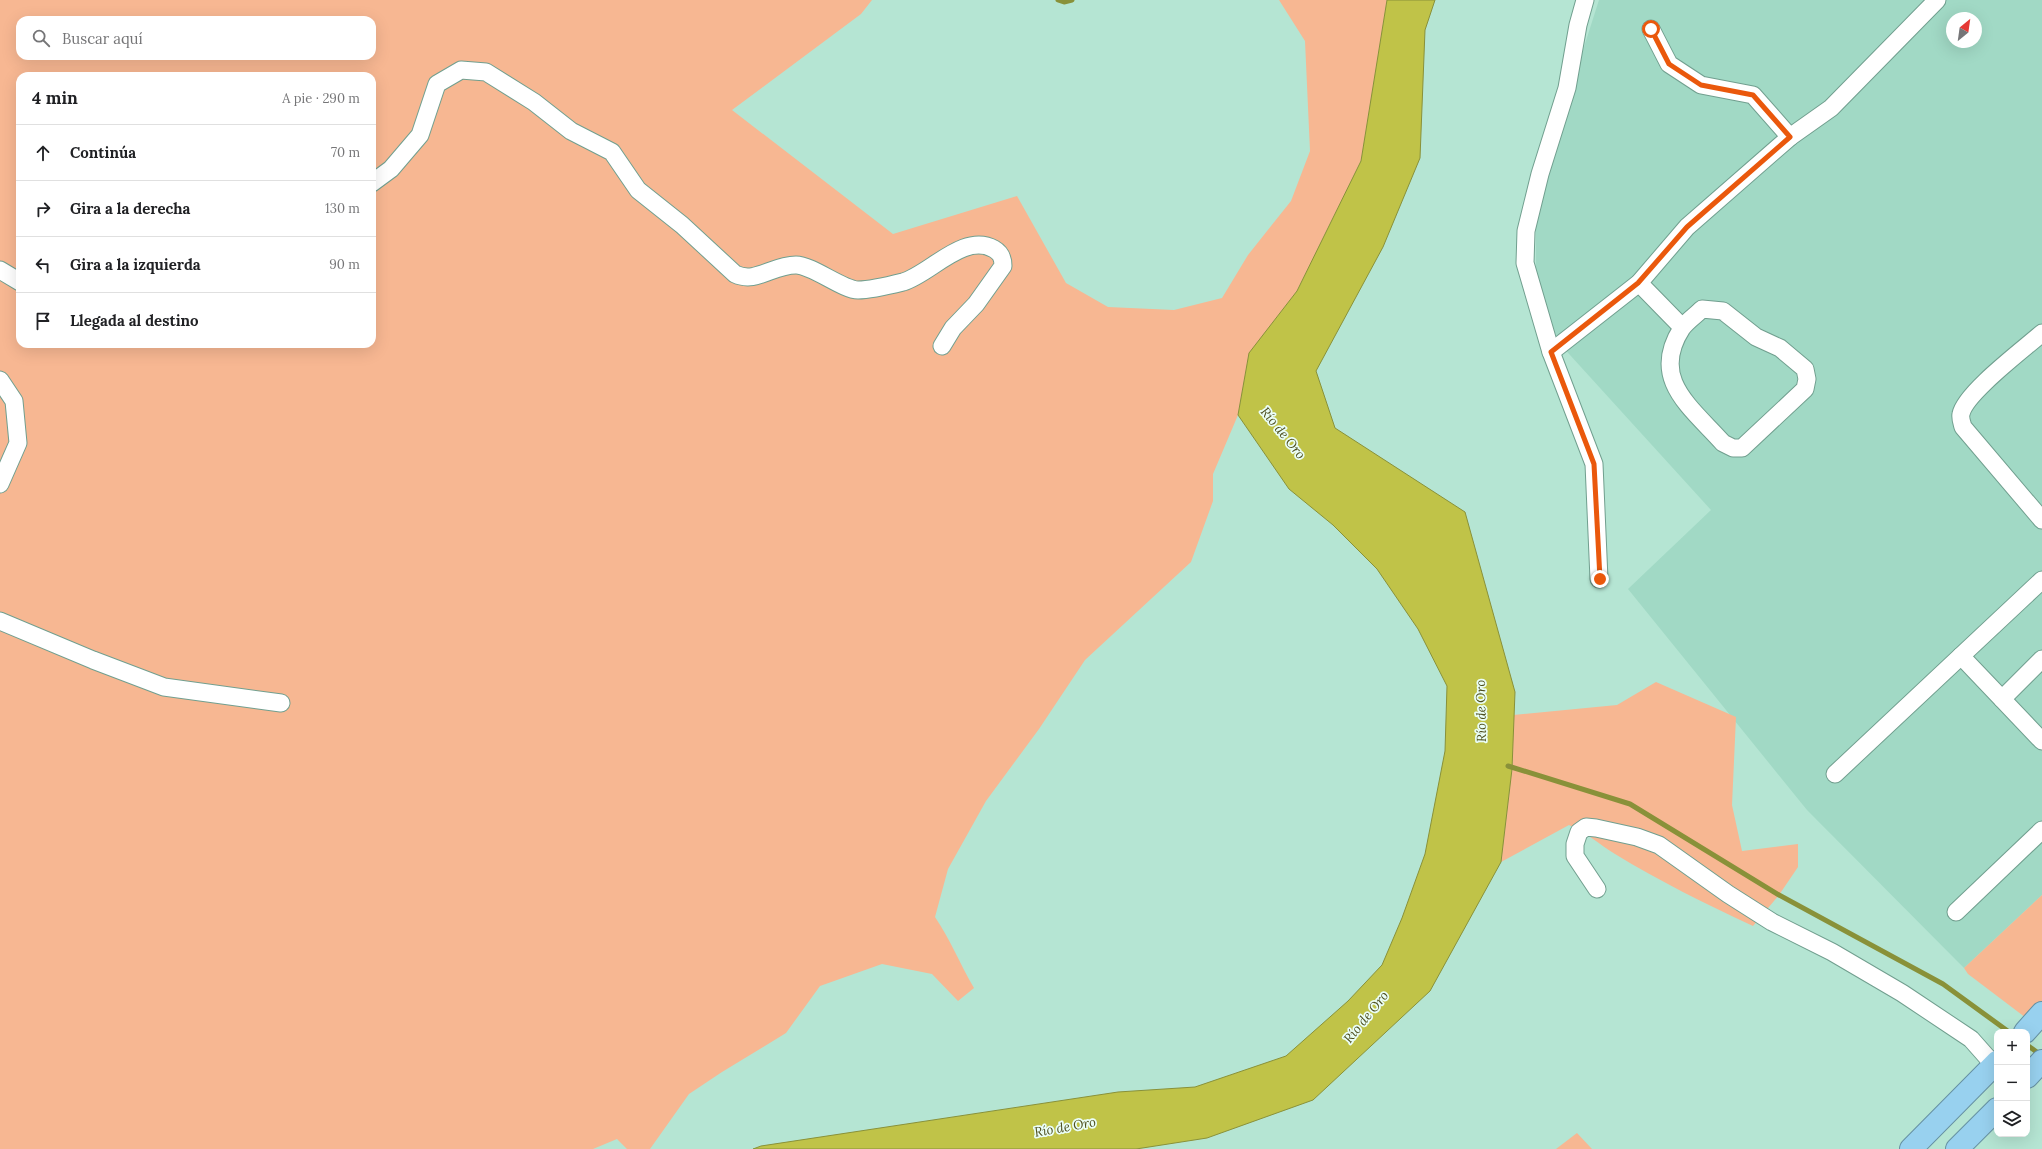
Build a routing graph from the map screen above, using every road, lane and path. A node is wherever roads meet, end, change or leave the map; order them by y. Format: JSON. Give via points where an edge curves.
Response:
{"nodes":[{"id":1,"x":1585,"y":0,"type":"edge"},
{"id":2,"x":1937,"y":0,"type":"edge"},
{"id":3,"x":1651,"y":29,"type":"dead end"},
{"id":4,"x":1790,"y":137,"type":"junction"},
{"id":5,"x":376,"y":180,"type":"edge"},
{"id":6,"x":0,"y":270,"type":"edge"},
{"id":7,"x":16,"y":280,"type":"edge"},
{"id":8,"x":1638,"y":283,"type":"junction"},
{"id":9,"x":1682,"y":327,"type":"junction"},
{"id":10,"x":2042,"y":333,"type":"edge"},
{"id":11,"x":942,"y":346,"type":"dead end"},
{"id":12,"x":1551,"y":352,"type":"junction"},
{"id":13,"x":0,"y":380,"type":"edge"},
{"id":14,"x":0,"y":484,"type":"edge"},
{"id":15,"x":2042,"y":520,"type":"edge"},
{"id":16,"x":1600,"y":579,"type":"dead end"},
{"id":17,"x":2042,"y":580,"type":"edge"},
{"id":18,"x":0,"y":621,"type":"edge"},
{"id":19,"x":1961,"y":656,"type":"junction"},
{"id":20,"x":2042,"y":659,"type":"edge"},
{"id":21,"x":2002,"y":699,"type":"junction"},
{"id":22,"x":280,"y":703,"type":"dead end"},
{"id":23,"x":2042,"y":741,"type":"edge"},
{"id":24,"x":1835,"y":774,"type":"dead end"},
{"id":25,"x":2042,"y":830,"type":"edge"},
{"id":26,"x":1597,"y":889,"type":"dead end"},
{"id":27,"x":1956,"y":912,"type":"dead end"},
{"id":28,"x":2042,"y":1013,"type":"edge"},
{"id":29,"x":2027,"y":1029,"type":"edge"},
{"id":30,"x":2042,"y":1061,"type":"edge"},
{"id":31,"x":1994,"y":1062,"type":"edge"},
{"id":32,"x":1994,"y":1064,"type":"edge"},
{"id":33,"x":2030,"y":1074,"type":"edge"},
{"id":34,"x":1994,"y":1112,"type":"edge"},
{"id":35,"x":1911,"y":1149,"type":"edge"},
{"id":36,"x":1957,"y":1149,"type":"edge"}],
"edges":[{"from":1,"to":12,"type":"lane","via":[[1567,88],[1540,174],[1526,230],[1525,263]]},
{"from":2,"to":4,"type":"lane","via":[[1831,108]]},
{"from":3,"to":4,"type":"lane","via":[[1669,64],[1701,85],[1753,95]]},
{"from":4,"to":8,"type":"lane","via":[[1687,227]]},
{"from":5,"to":11,"type":"lane","via":[[392,169],[420,135],[437,84],[461,70],[486,72],[534,102],[571,131],[612,152],[638,190],[742,278],[751,278],[782,265],[798,265],[857,290],[904,281],[969,246],[986,245],[998,251],[1003,259],[1003,266],[976,304],[953,328]]},
{"from":6,"to":7,"type":"lane"},
{"from":8,"to":9,"type":"lane"},
{"from":8,"to":12,"type":"lane"},
{"from":9,"to":9,"type":"lane","via":[[1702,309],[1723,311],[1756,337],[1780,348],[1806,370],[1804,389],[1742,448],[1733,448],[1723,443],[1676,390],[1669,371],[1670,355]]},
{"from":10,"to":15,"type":"lane","via":[[1984,383],[1966,402],[1960,415],[1963,427]]},
{"from":12,"to":16,"type":"lane","via":[[1594,464]]},
{"from":13,"to":14,"type":"lane","via":[[14,401],[18,444]]},
{"from":17,"to":19,"type":"lane"},
{"from":18,"to":22,"type":"lane","via":[[164,687]]},
{"from":19,"to":21,"type":"lane"},
{"from":19,"to":24,"type":"lane"},
{"from":20,"to":21,"type":"lane"},
{"from":21,"to":23,"type":"lane"},
{"from":25,"to":27,"type":"lane"},
{"from":26,"to":31,"type":"lane","via":[[1575,856],[1579,832],[1586,827],[1637,837],[1659,845],[1772,922],[1832,952],[1902,993],[1971,1039]]},
{"from":28,"to":29,"type":"highway"},
{"from":30,"to":33,"type":"highway"},
{"from":32,"to":35,"type":"highway"},
{"from":34,"to":36,"type":"highway"}]}
